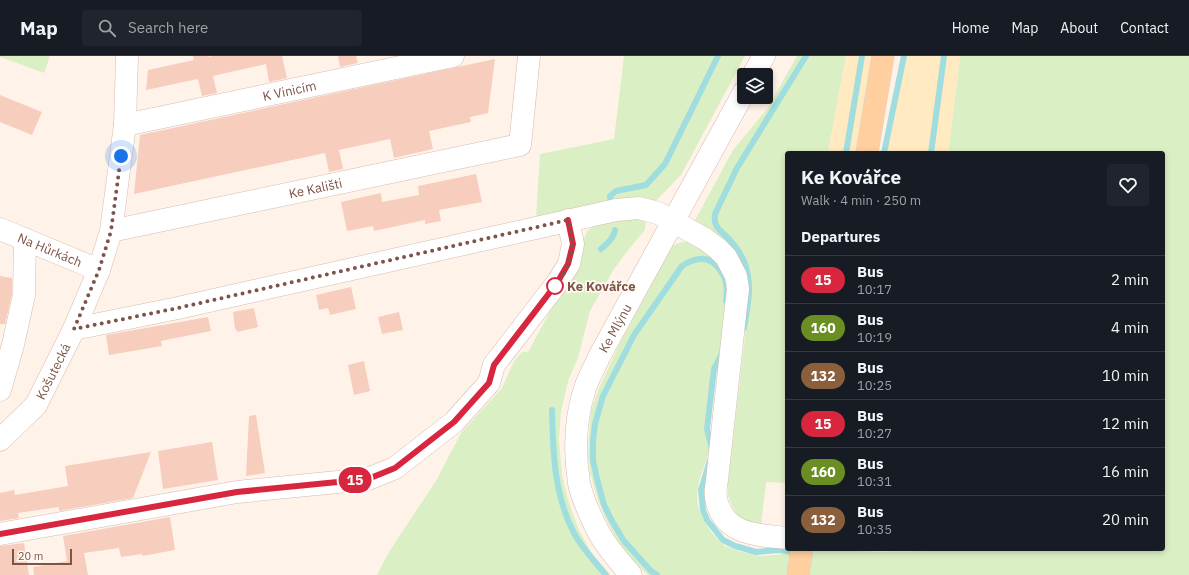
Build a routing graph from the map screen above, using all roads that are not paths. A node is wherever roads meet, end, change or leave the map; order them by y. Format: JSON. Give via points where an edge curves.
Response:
{"nodes":[{"id":1,"x":127,"y":56,"type":"edge"},
{"id":2,"x":453,"y":56,"type":"edge"},
{"id":3,"x":529,"y":56,"type":"edge"},
{"id":4,"x":764,"y":56,"type":"edge"},
{"id":5,"x":883,"y":56,"type":"edge"},
{"id":6,"x":757,"y":68,"type":"edge"},
{"id":7,"x":737,"y":104,"type":"edge"},
{"id":8,"x":126,"y":125,"type":"junction"},
{"id":9,"x":867,"y":151,"type":"edge"},
{"id":10,"x":568,"y":220,"type":"junction"},
{"id":11,"x":673,"y":222,"type":"junction"},
{"id":12,"x":0,"y":229,"type":"edge"},
{"id":13,"x":111,"y":231,"type":"junction"},
{"id":14,"x":25,"y":239,"type":"junction"},
{"id":15,"x":99,"y":270,"type":"junction"},
{"id":16,"x":74,"y":329,"type":"junction"},
{"id":17,"x":0,"y":390,"type":"edge"},
{"id":18,"x":0,"y":440,"type":"edge"},
{"id":19,"x":0,"y":534,"type":"edge"},
{"id":20,"x":785,"y":538,"type":"edge"},
{"id":21,"x":802,"y":551,"type":"edge"},
{"id":22,"x":631,"y":575,"type":"edge"},
{"id":23,"x":798,"y":575,"type":"edge"}],
"edges":[{"from":1,"to":8,"type":"street","name":"Košutecká"},
{"from":2,"to":8,"type":"street","name":"K Vinicím"},
{"from":3,"to":13,"type":"street","name":"Ke Kališti","via":[[520,145]]},
{"from":4,"to":6,"type":"street"},
{"from":5,"to":9,"type":"main road"},
{"from":7,"to":11,"type":"street","name":"Ke Mlýnu"},
{"from":8,"to":13,"type":"street","name":"Košutecká"},
{"from":10,"to":11,"type":"street","via":[[639,208],[658,213]]},
{"from":10,"to":16,"type":"street"},
{"from":10,"to":19,"type":"street","via":[[573,244],[568,264],[557,283],[494,365],[489,383],[454,422],[395,468],[368,479],[237,492]]},
{"from":11,"to":20,"type":"street","via":[[717,248],[726,257],[736,276],[738,289],[717,480],[716,498],[721,513],[732,526],[746,533]]},
{"from":11,"to":22,"type":"street","name":"Ke Mlýnu","via":[[600,355],[585,388],[576,432],[580,484],[588,509],[598,532]]},
{"from":12,"to":14,"type":"street","name":"Na Hůrkách"},
{"from":13,"to":15,"type":"street","name":"Košutecká"},
{"from":14,"to":15,"type":"street","name":"Na Hůrkách"},
{"from":14,"to":17,"type":"street","via":[[24,294]]},
{"from":15,"to":16,"type":"street","name":"Košutecká"},
{"from":16,"to":18,"type":"street","name":"Košutecká","via":[[36,405]]},
{"from":21,"to":23,"type":"main road"}]}
